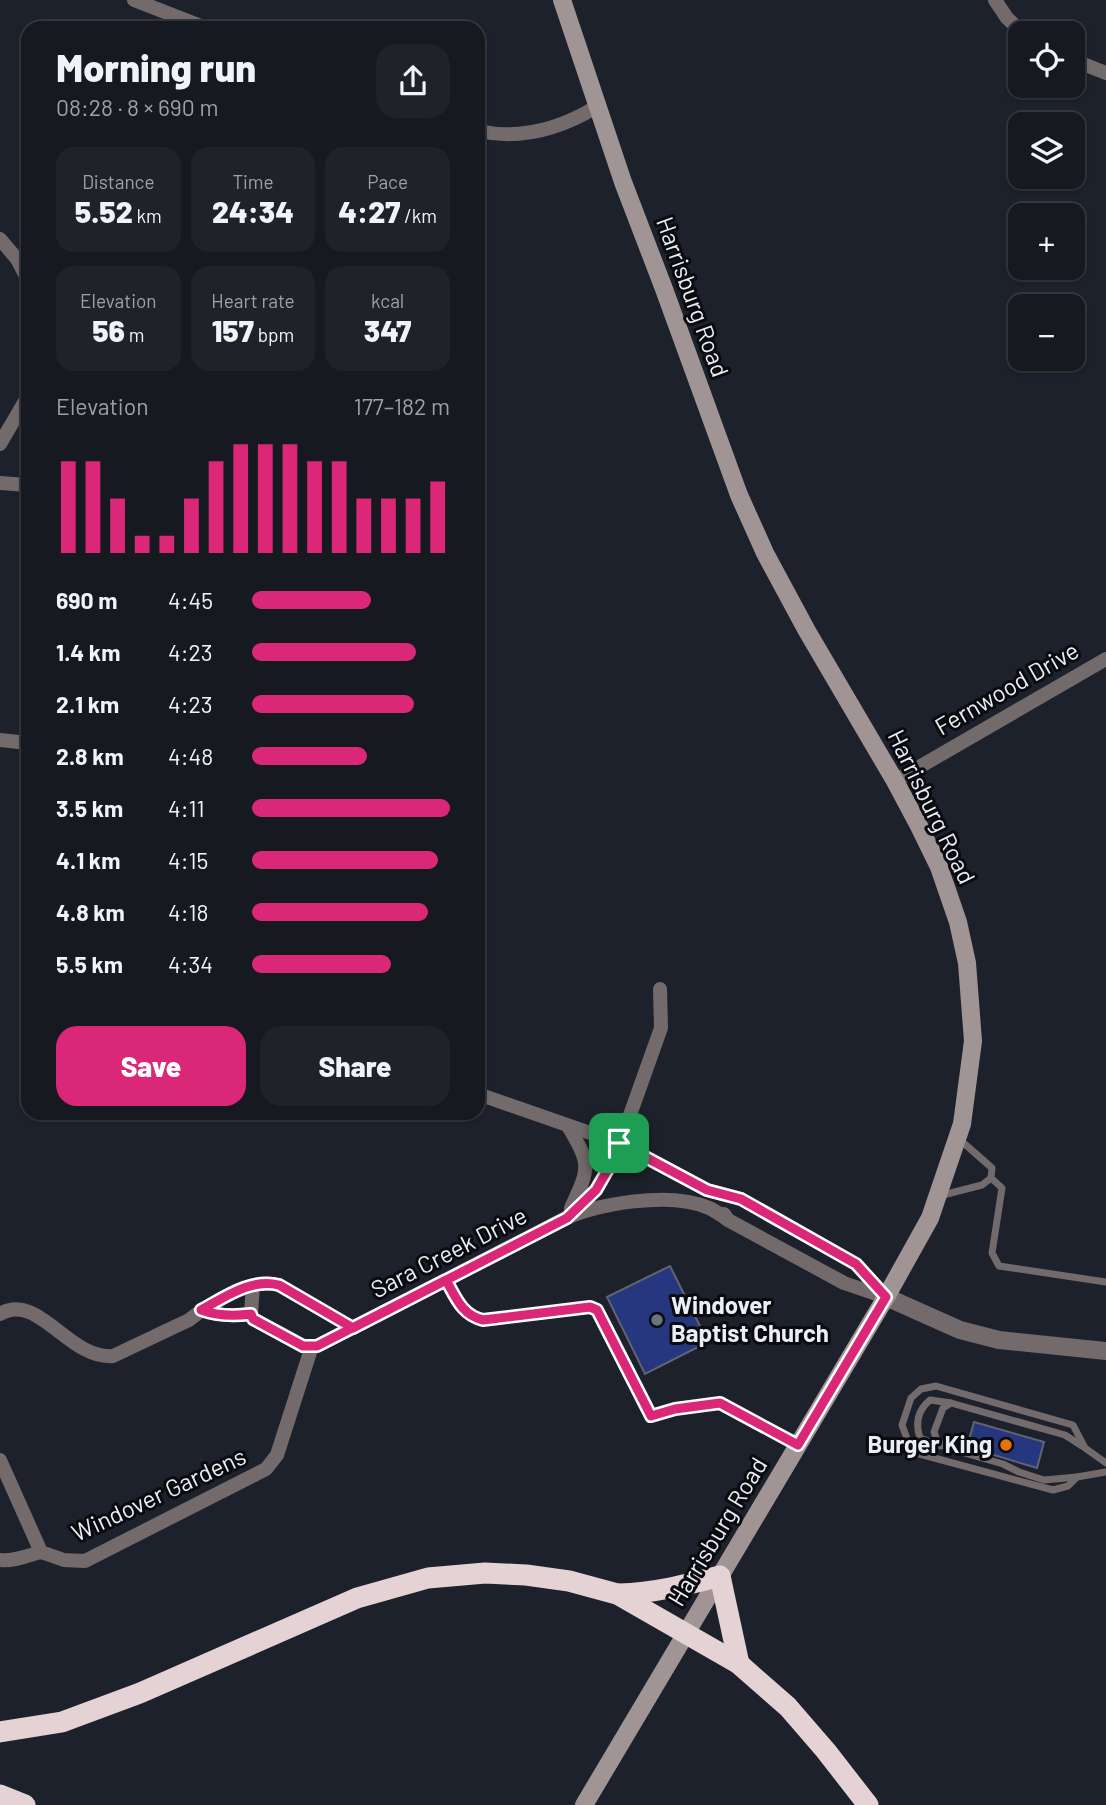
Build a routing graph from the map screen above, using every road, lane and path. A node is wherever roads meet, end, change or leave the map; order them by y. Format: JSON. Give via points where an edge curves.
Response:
{"nodes":[{"id":1,"x":134,"y":0,"type":"edge"},
{"id":2,"x":562,"y":0,"type":"edge"},
{"id":3,"x":995,"y":0,"type":"edge"},
{"id":4,"x":188,"y":21,"type":"edge"},
{"id":5,"x":1010,"y":21,"type":"edge"},
{"id":6,"x":1085,"y":65,"type":"edge"},
{"id":7,"x":1106,"y":73,"type":"edge"},
{"id":8,"x":596,"y":107,"type":"junction"},
{"id":9,"x":485,"y":132,"type":"edge"},
{"id":10,"x":0,"y":239,"type":"edge"},
{"id":11,"x":21,"y":267,"type":"edge"},
{"id":12,"x":21,"y":408,"type":"edge"},
{"id":13,"x":0,"y":444,"type":"edge"},
{"id":14,"x":0,"y":483,"type":"edge"},
{"id":15,"x":21,"y":484,"type":"edge"},
{"id":16,"x":1106,"y":659,"type":"edge"},
{"id":17,"x":0,"y":740,"type":"edge"},
{"id":18,"x":21,"y":742,"type":"edge"},
{"id":19,"x":895,"y":781,"type":"junction"},
{"id":20,"x":660,"y":989,"type":"dead end"},
{"id":21,"x":485,"y":1096,"type":"edge"},
{"id":22,"x":568,"y":1126,"type":"junction"},
{"id":23,"x":958,"y":1138,"type":"junction"},
{"id":24,"x":619,"y":1143,"type":"junction"},
{"id":25,"x":991,"y":1178,"type":"junction"},
{"id":26,"x":707,"y":1190,"type":"junction"},
{"id":27,"x":938,"y":1196,"type":"junction"},
{"id":28,"x":567,"y":1218,"type":"junction"},
{"id":29,"x":728,"y":1220,"type":"junction"},
{"id":30,"x":446,"y":1280,"type":"junction"},
{"id":31,"x":1106,"y":1282,"type":"edge"},
{"id":32,"x":253,"y":1285,"type":"junction"},
{"id":33,"x":886,"y":1297,"type":"junction"},
{"id":34,"x":201,"y":1310,"type":"junction"},
{"id":35,"x":0,"y":1314,"type":"edge"},
{"id":36,"x":251,"y":1314,"type":"junction"},
{"id":37,"x":353,"y":1328,"type":"junction"},
{"id":38,"x":312,"y":1346,"type":"junction"},
{"id":39,"x":1106,"y":1351,"type":"edge"},
{"id":40,"x":951,"y":1403,"type":"junction"},
{"id":41,"x":798,"y":1445,"type":"junction"},
{"id":42,"x":947,"y":1448,"type":"junction"},
{"id":43,"x":1085,"y":1448,"type":"junction"},
{"id":44,"x":0,"y":1460,"type":"edge"},
{"id":45,"x":1106,"y":1463,"type":"edge"},
{"id":46,"x":1106,"y":1472,"type":"edge"},
{"id":47,"x":1077,"y":1477,"type":"junction"},
{"id":48,"x":41,"y":1552,"type":"junction"},
{"id":49,"x":0,"y":1560,"type":"edge"},
{"id":50,"x":720,"y":1576,"type":"junction"},
{"id":51,"x":617,"y":1594,"type":"junction"},
{"id":52,"x":686,"y":1635,"type":"junction"},
{"id":53,"x":739,"y":1664,"type":"junction"},
{"id":54,"x":0,"y":1732,"type":"edge"},
{"id":55,"x":0,"y":1795,"type":"edge"},
{"id":56,"x":25,"y":1805,"type":"edge"},
{"id":57,"x":584,"y":1805,"type":"edge"},
{"id":58,"x":868,"y":1805,"type":"edge"}],
"edges":[{"from":1,"to":4,"type":"street"},
{"from":2,"to":8,"type":"main road","name":"Harrisburg Road"},
{"from":3,"to":5,"type":"street"},
{"from":6,"to":7,"type":"street"},
{"from":8,"to":9,"type":"street","via":[[558,127],[503,135]]},
{"from":8,"to":19,"type":"main road","name":"Harrisburg Road","via":[[749,518],[807,631]]},
{"from":10,"to":11,"type":"street"},
{"from":12,"to":13,"type":"street"},
{"from":14,"to":15,"type":"street"},
{"from":16,"to":19,"type":"street","name":"Fernwood Drive"},
{"from":17,"to":18,"type":"street"},
{"from":19,"to":23,"type":"main road","name":"Harrisburg Road","via":[[939,867],[967,962],[973,1041]]},
{"from":20,"to":24,"type":"street","name":"Sara Creek Drive","via":[[661,1028]]},
{"from":21,"to":22,"type":"street"},
{"from":22,"to":24,"type":"street"},
{"from":22,"to":28,"type":"street","name":"Sara Creek Drive","via":[[583,1150],[586,1177]]},
{"from":23,"to":25,"type":"lane","via":[[992,1168]]},
{"from":23,"to":27,"type":"main road","name":"Harrisburg Road"},
{"from":24,"to":26,"type":"street"},
{"from":24,"to":28,"type":"street","name":"Sara Creek Drive","via":[[596,1190]]},
{"from":25,"to":27,"type":"lane","via":[[982,1185]]},
{"from":25,"to":31,"type":"lane","via":[[1002,1188],[992,1253],[999,1266]]},
{"from":26,"to":29,"type":"street"},
{"from":26,"to":33,"type":"street","via":[[741,1199],[856,1264]]},
{"from":27,"to":33,"type":"main road","name":"Harrisburg Road"},
{"from":28,"to":29,"type":"street","name":"Sara Creek Drive","via":[[641,1200],[709,1208]]},
{"from":28,"to":30,"type":"street","name":"Sara Creek Drive"},
{"from":29,"to":33,"type":"street","name":"Sara Creek Drive","via":[[844,1283]]},
{"from":30,"to":37,"type":"street","name":"Sara Creek Drive"},
{"from":30,"to":41,"type":"lane","via":[[460,1307],[483,1320],[590,1307],[597,1310],[651,1416],[720,1403]]},
{"from":32,"to":34,"type":"street"},
{"from":32,"to":36,"type":"street"},
{"from":32,"to":37,"type":"street","via":[[279,1285]]},
{"from":33,"to":39,"type":"street","via":[[986,1337]]},
{"from":33,"to":41,"type":"main road","name":"Harrisburg Road"},
{"from":34,"to":35,"type":"street","via":[[189,1320],[102,1357],[87,1352],[29,1310],[7,1309]]},
{"from":34,"to":36,"type":"street"},
{"from":36,"to":38,"type":"street","via":[[303,1346]]},
{"from":37,"to":38,"type":"street"},
{"from":38,"to":48,"type":"street","name":"Windover Gardens","via":[[277,1455],[266,1469],[86,1561]]},
{"from":40,"to":42,"type":"lane","via":[[943,1408],[934,1432]]},
{"from":40,"to":42,"type":"lane","via":[[930,1400],[922,1407],[917,1429],[920,1438]]},
{"from":40,"to":43,"type":"lane","via":[[1065,1435]]},
{"from":41,"to":50,"type":"main road","name":"Harrisburg Road"},
{"from":42,"to":47,"type":"lane","via":[[1044,1480]]},
{"from":43,"to":45,"type":"lane"},
{"from":43,"to":47,"type":"lane","via":[[1073,1426],[936,1386],[921,1389],[911,1398],[902,1424],[912,1452],[1053,1490],[1068,1486]]},
{"from":44,"to":48,"type":"street","name":"Windover Gardens"},
{"from":46,"to":47,"type":"lane"},
{"from":48,"to":49,"type":"street"},
{"from":50,"to":51,"type":"highway","via":[[676,1588]]},
{"from":50,"to":52,"type":"main road","name":"Harrisburg Road"},
{"from":50,"to":53,"type":"highway"},
{"from":51,"to":52,"type":"highway"},
{"from":51,"to":54,"type":"highway","via":[[526,1575],[428,1578],[357,1598],[72,1718]]},
{"from":52,"to":53,"type":"highway"},
{"from":52,"to":57,"type":"main road","name":"Harrisburg Road"},
{"from":53,"to":58,"type":"highway","via":[[788,1707]]},
{"from":55,"to":56,"type":"highway"}]}
